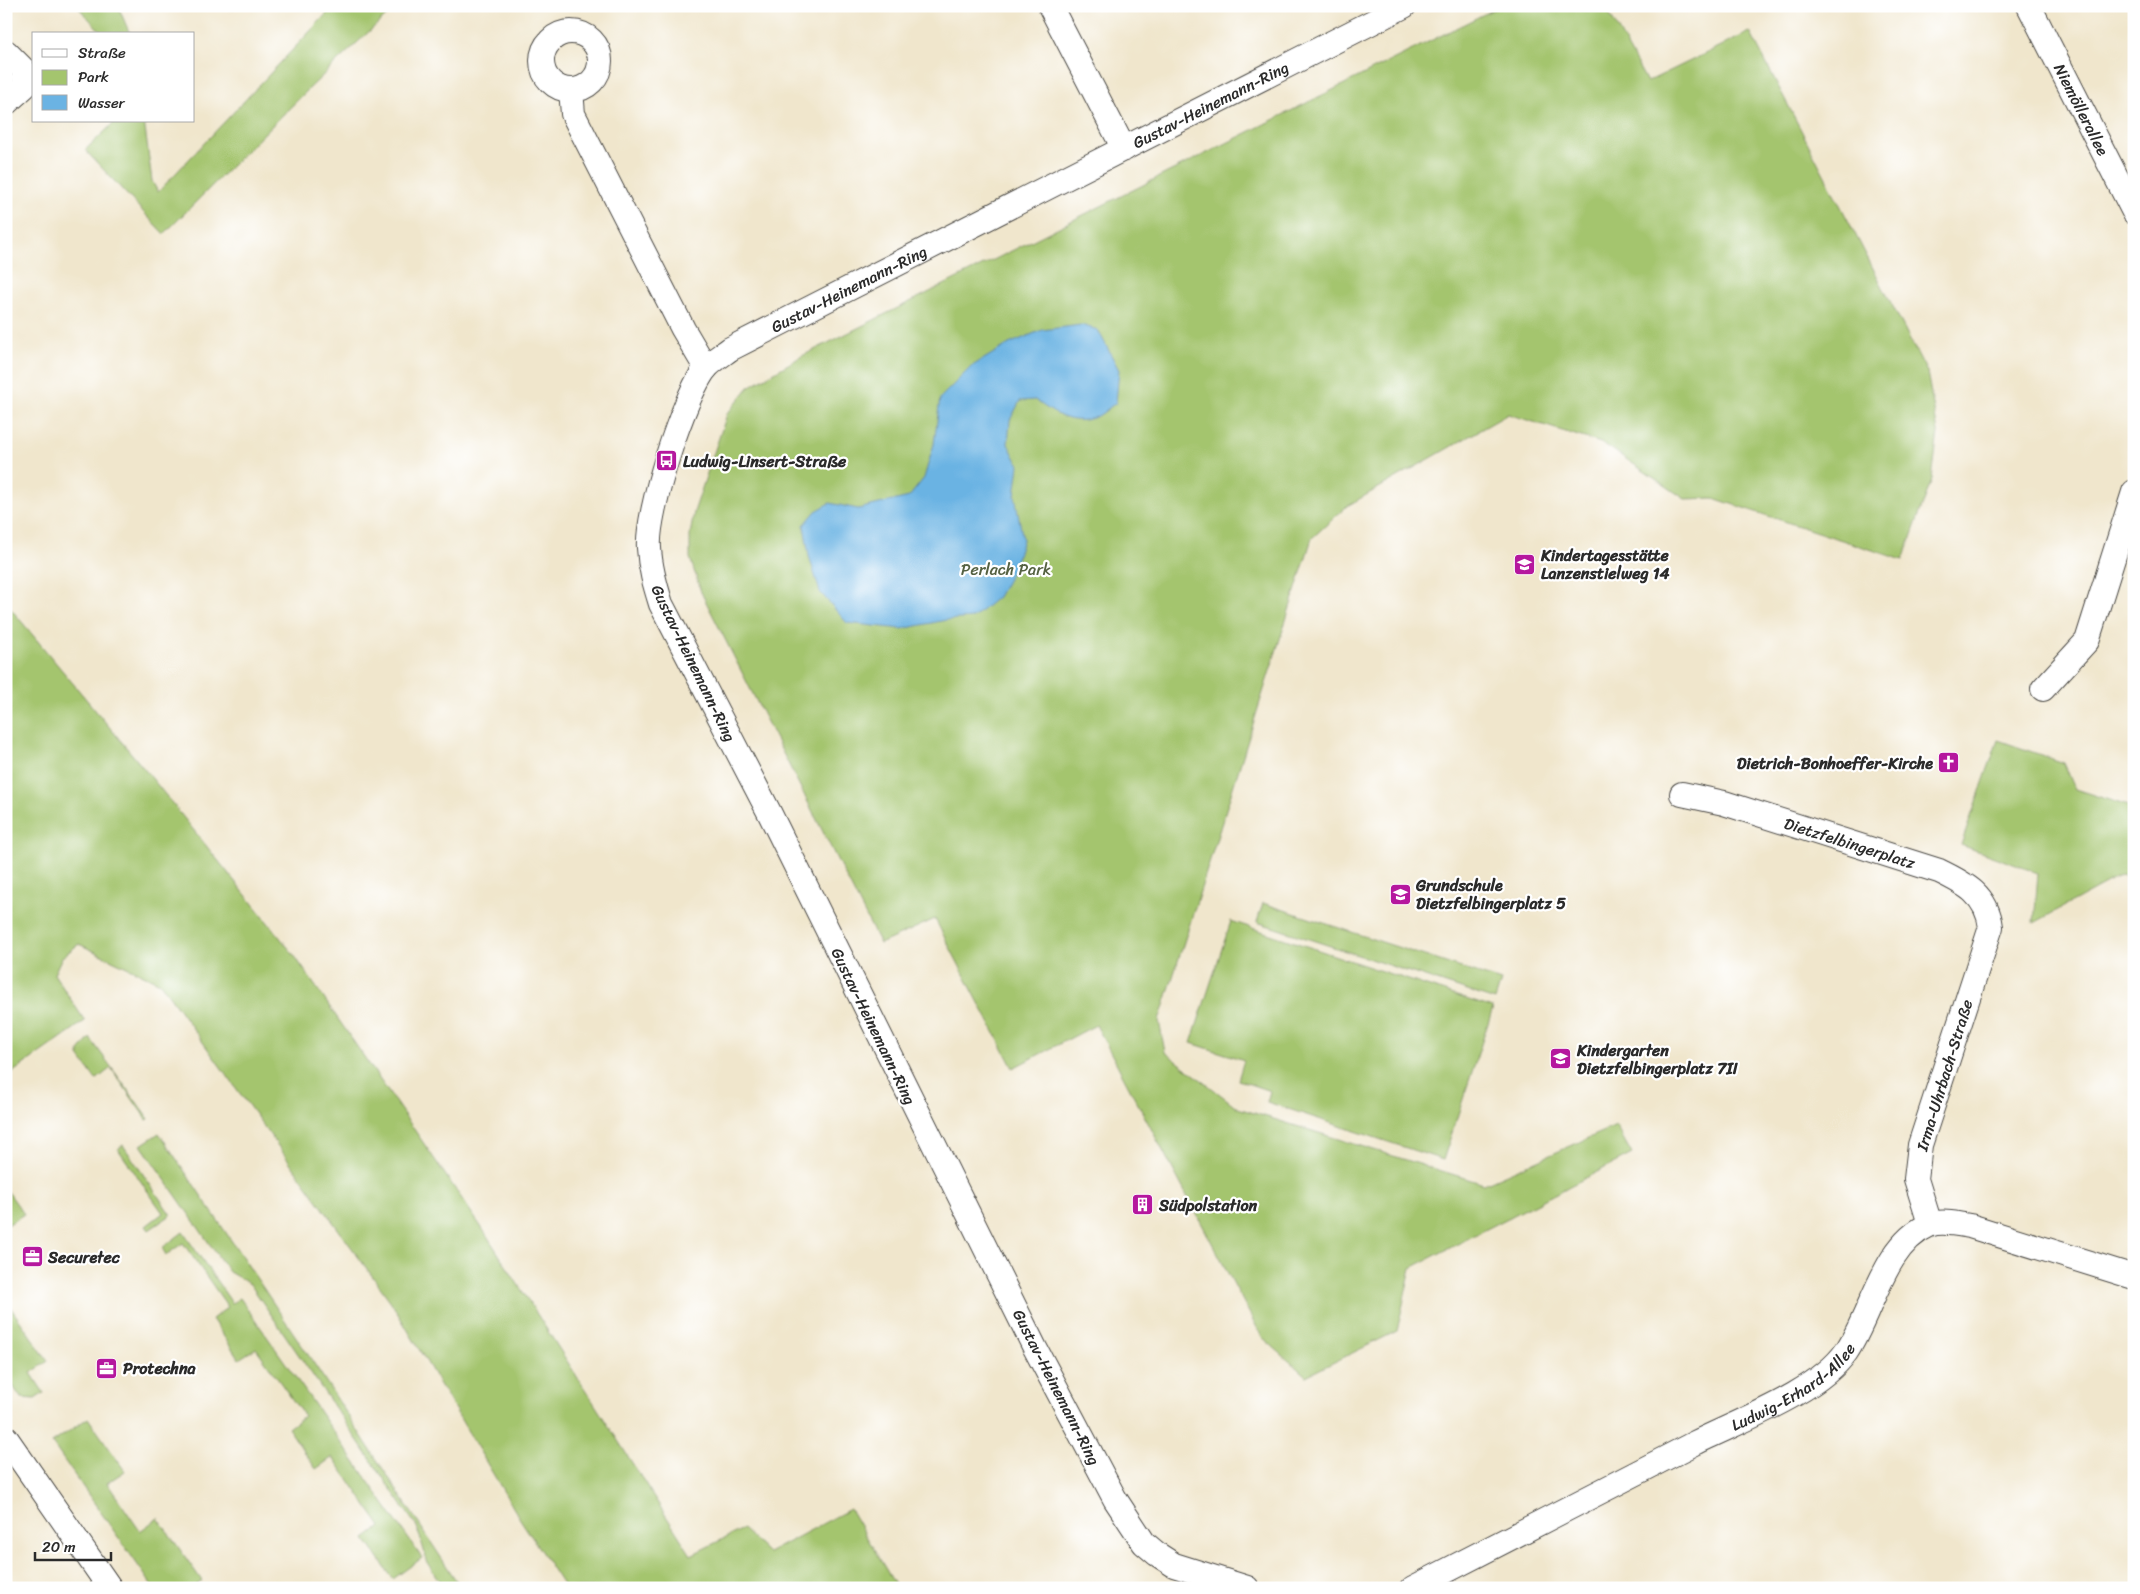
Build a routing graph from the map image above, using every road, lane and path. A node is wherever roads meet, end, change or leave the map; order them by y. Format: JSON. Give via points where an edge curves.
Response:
{"nodes":[{"id":1,"x":1050,"y":6,"type":"edge"},
{"id":2,"x":1404,"y":6,"type":"edge"},
{"id":3,"x":2029,"y":6,"type":"edge"},
{"id":4,"x":6,"y":52,"type":"edge"},
{"id":5,"x":571,"y":90,"type":"dead end"},
{"id":6,"x":6,"y":103,"type":"edge"},
{"id":7,"x":1124,"y":149,"type":"junction"},
{"id":8,"x":2134,"y":212,"type":"edge"},
{"id":9,"x":706,"y":368,"type":"junction"},
{"id":10,"x":2134,"y":492,"type":"edge"},
{"id":11,"x":2043,"y":689,"type":"dead end"},
{"id":12,"x":1682,"y":794,"type":"dead end"},
{"id":13,"x":1991,"y":927,"type":"joint"},
{"id":14,"x":1930,"y":1224,"type":"junction"},
{"id":15,"x":2134,"y":1277,"type":"edge"},
{"id":16,"x":6,"y":1438,"type":"edge"},
{"id":17,"x":110,"y":1588,"type":"edge"},
{"id":18,"x":1247,"y":1588,"type":"edge"},
{"id":19,"x":1414,"y":1588,"type":"edge"}],
"edges":[{"from":1,"to":7,"type":"street"},
{"from":2,"to":7,"type":"street","name":"Gustav-Heinemann-Ring"},
{"from":3,"to":8,"type":"street","name":"Niemöllerallee"},
{"from":4,"to":6,"type":"street","via":[[22,69],[25,86]]},
{"from":5,"to":9,"type":"street","via":[[573,114]]},
{"from":7,"to":9,"type":"street","name":"Gustav-Heinemann-Ring","via":[[730,349]]},
{"from":9,"to":18,"type":"street","name":"Gustav-Heinemann-Ring","via":[[690,395],[654,506],[648,546],[652,578],[661,604],[769,812],[1035,1348],[1115,1500],[1144,1543],[1157,1554],[1174,1565]]},
{"from":10,"to":11,"type":"street","via":[[2087,641]]},
{"from":12,"to":13,"type":"street","name":"Dietzfelbingerplatz","via":[[1724,803],[1940,871],[1965,884],[1979,897],[1989,912]]},
{"from":13,"to":14,"type":"street","name":"Irma-Uhrbach-Straße","via":[[1920,1145],[1916,1179]]},
{"from":14,"to":15,"type":"street","via":[[1970,1226]]},
{"from":14,"to":19,"type":"street","name":"Ludwig-Erhard-Allee","via":[[1908,1239],[1887,1267],[1845,1353],[1805,1389]]},
{"from":16,"to":17,"type":"street"}]}
